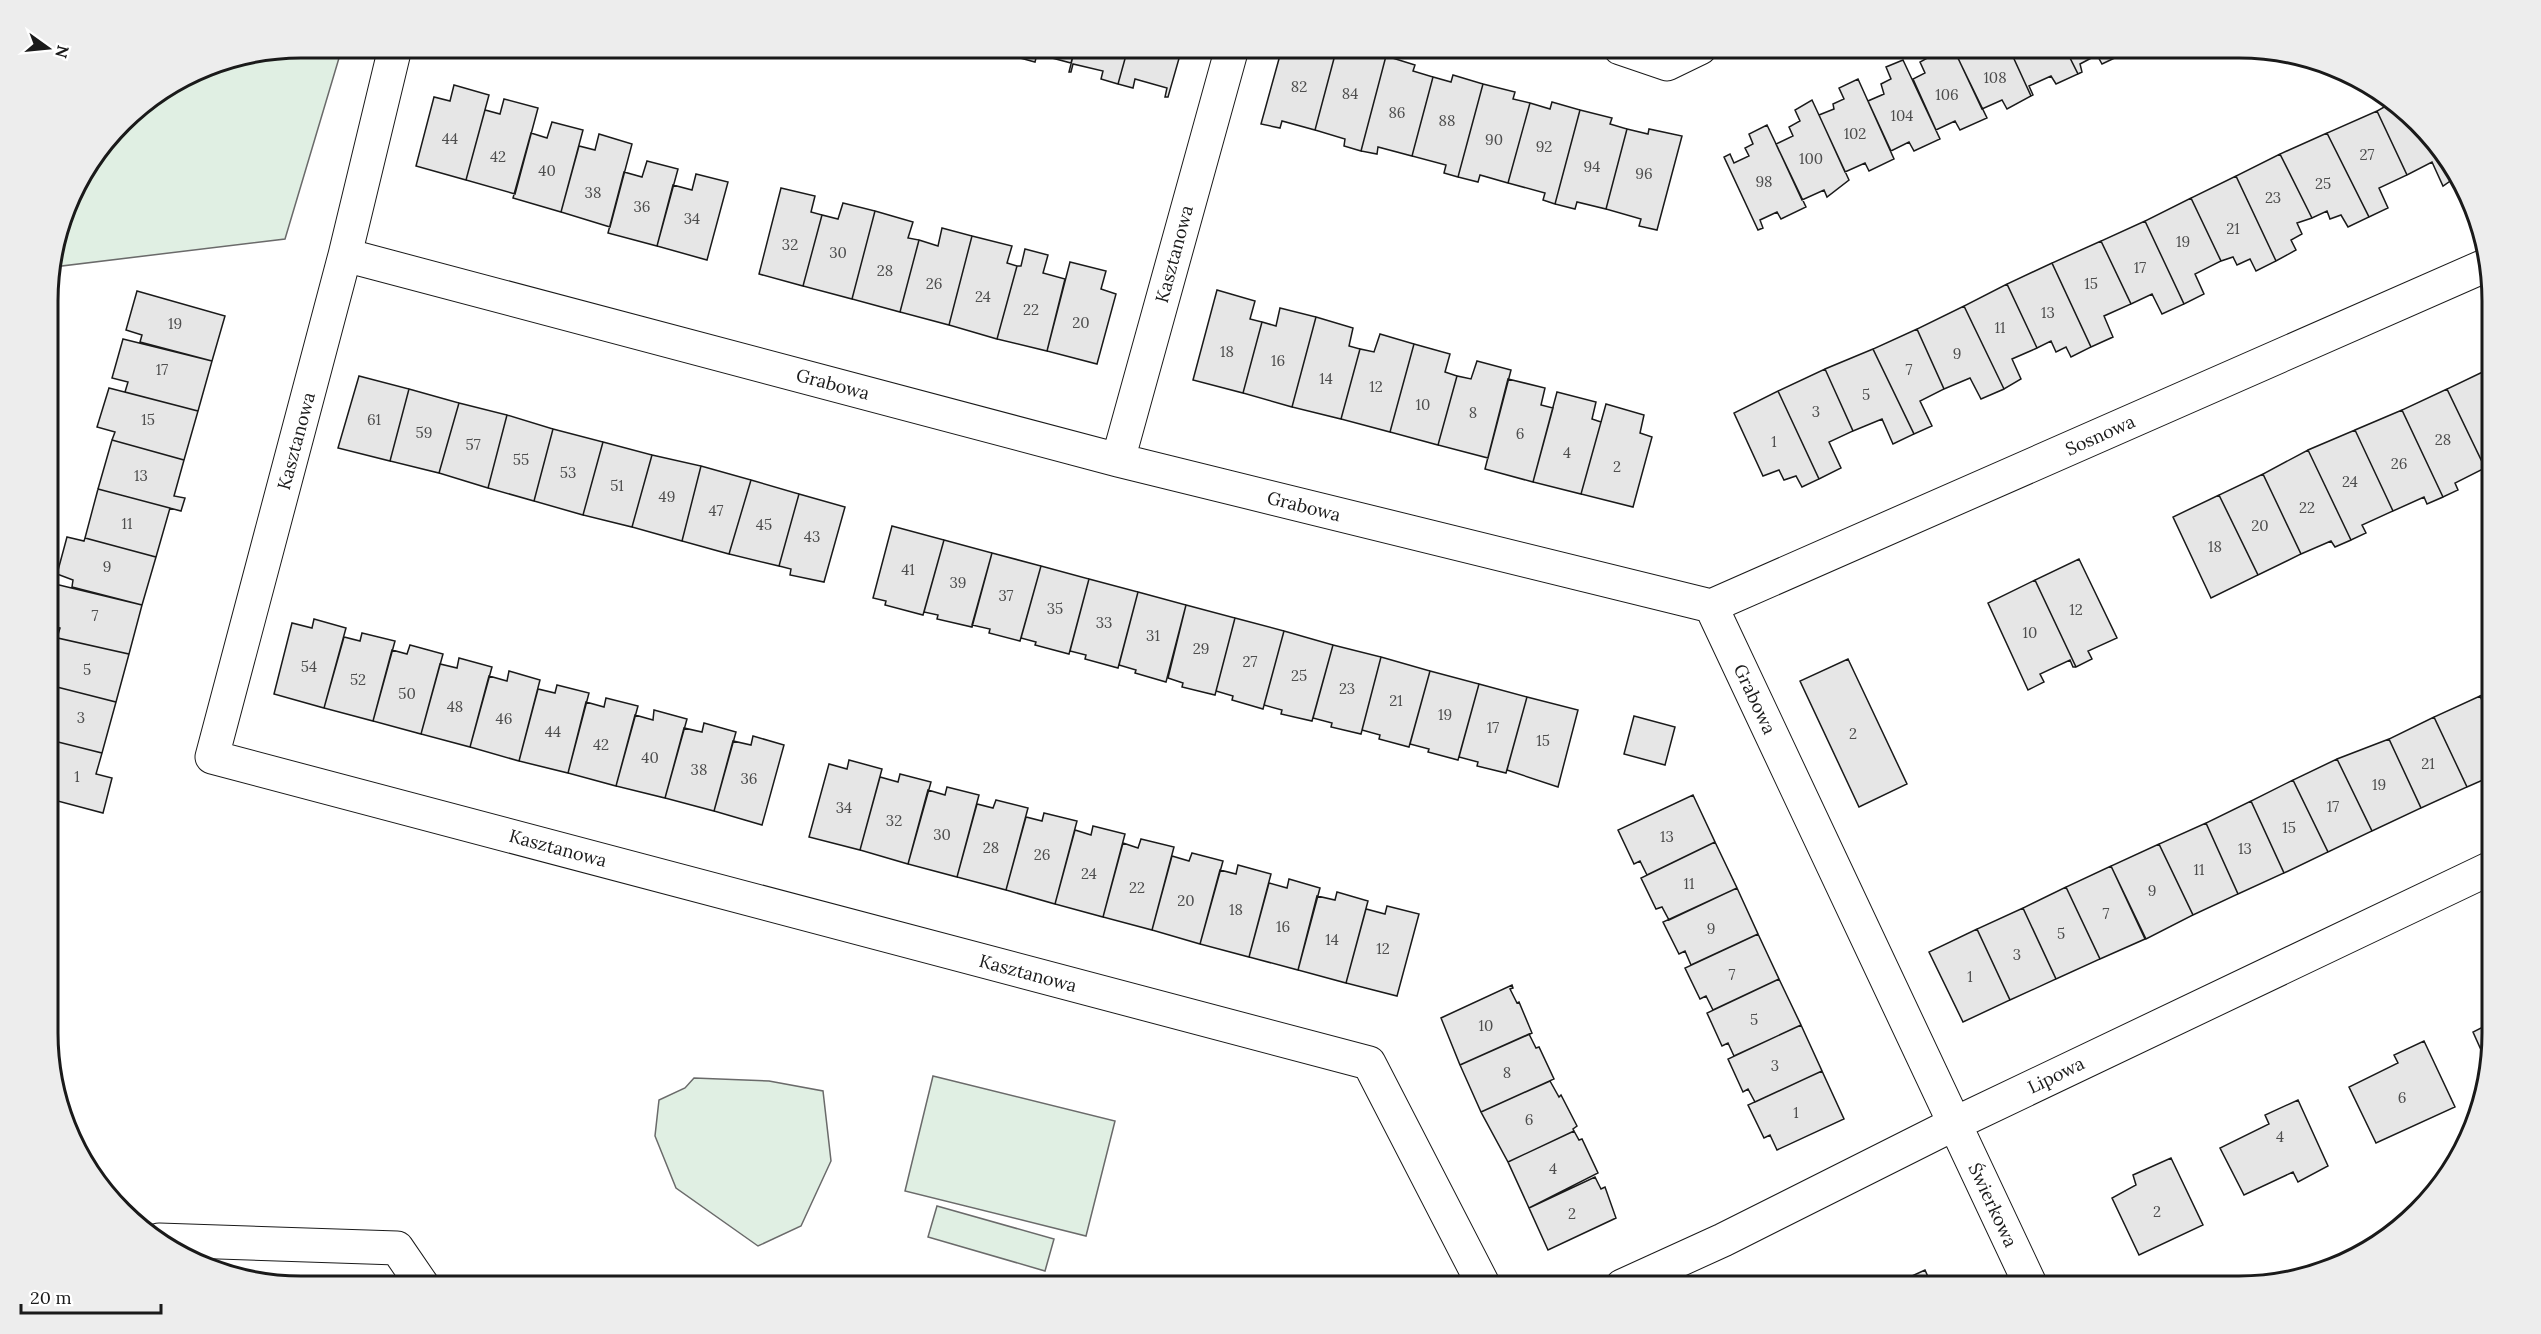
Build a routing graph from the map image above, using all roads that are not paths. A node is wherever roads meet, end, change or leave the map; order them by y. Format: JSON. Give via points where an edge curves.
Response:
{"nodes":[{"id":1,"x":393,"y":58,"type":"edge"},
{"id":2,"x":1229,"y":58,"type":"edge"},
{"id":3,"x":1649,"y":58,"type":"edge"},
{"id":4,"x":1679,"y":58,"type":"edge"},
{"id":5,"x":345,"y":255,"type":"junction"},
{"id":6,"x":2480,"y":268,"type":"edge"},
{"id":7,"x":1118,"y":460,"type":"junction"},
{"id":8,"x":1711,"y":606,"type":"junction"},
{"id":9,"x":2482,"y":872,"type":"edge"},
{"id":10,"x":1954,"y":1124,"type":"junction"},
{"id":11,"x":177,"y":1241,"type":"edge"},
{"id":12,"x":416,"y":1276,"type":"edge"},
{"id":13,"x":1479,"y":1276,"type":"edge"},
{"id":14,"x":1644,"y":1276,"type":"edge"},
{"id":15,"x":2026,"y":1276,"type":"edge"}],
"edges":[{"from":1,"to":5,"type":"street","name":"Kasztanowa"},
{"from":2,"to":7,"type":"street","name":"Kasztanowa"},
{"from":3,"to":4,"type":"street","via":[[1667,64]]},
{"from":5,"to":7,"type":"street","name":"Grabowa"},
{"from":5,"to":13,"type":"street","name":"Kasztanowa","via":[[212,757],[1369,1064]]},
{"from":6,"to":8,"type":"street","name":"Sosnowa"},
{"from":7,"to":8,"type":"street","name":"Grabowa"},
{"from":8,"to":10,"type":"street","name":"Grabowa"},
{"from":9,"to":10,"type":"street","name":"Lipowa"},
{"from":10,"to":14,"type":"street","name":"Lipowa"},
{"from":10,"to":15,"type":"street","name":"Świerkowa"},
{"from":11,"to":12,"type":"street","via":[[397,1248]]}]}
